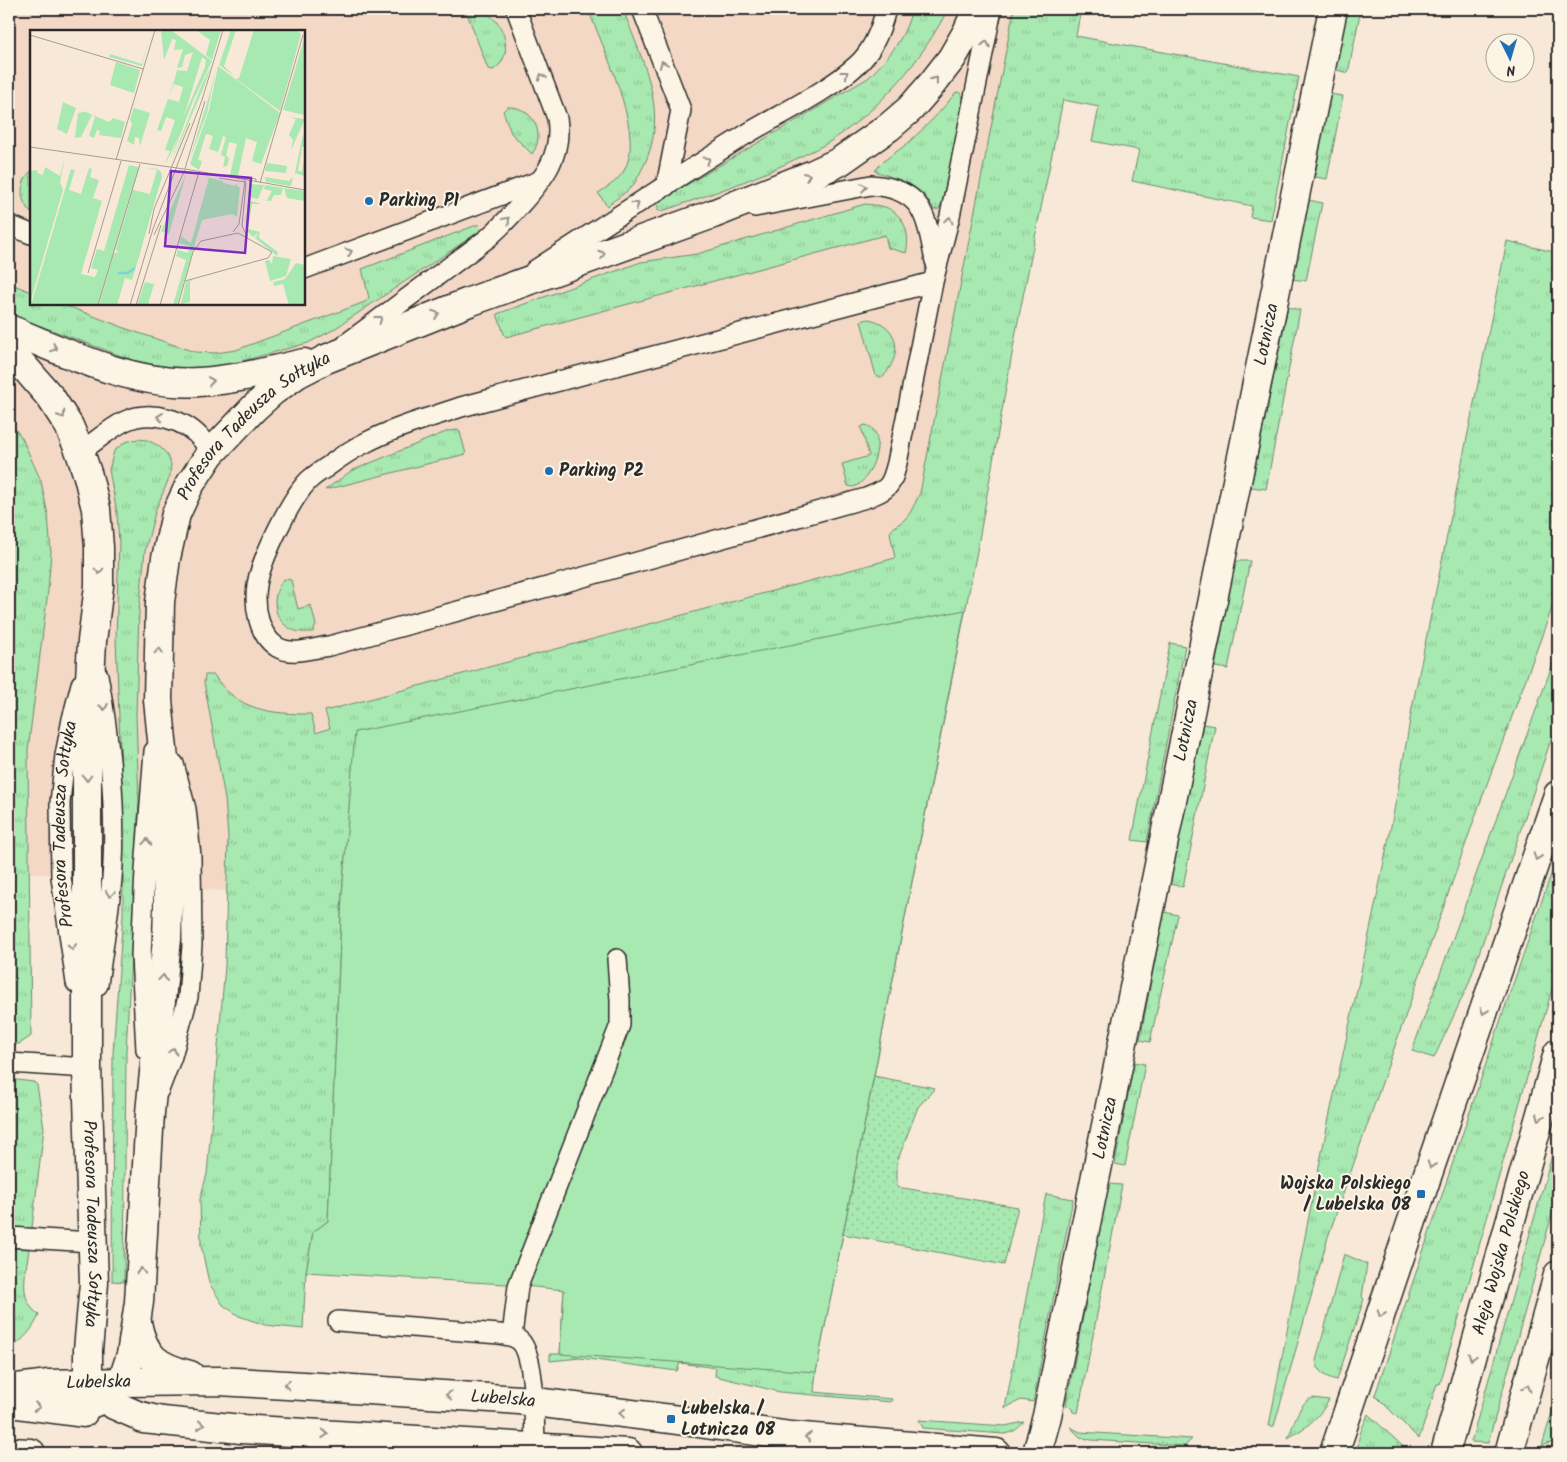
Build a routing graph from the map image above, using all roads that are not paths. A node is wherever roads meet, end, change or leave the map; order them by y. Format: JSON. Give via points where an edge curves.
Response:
{"nodes":[{"id":1,"x":516,"y":9,"type":"edge"},
{"id":2,"x":642,"y":9,"type":"edge"},
{"id":3,"x":886,"y":9,"type":"edge"},
{"id":4,"x":977,"y":9,"type":"edge"},
{"id":5,"x":992,"y":9,"type":"edge"},
{"id":6,"x":1333,"y":9,"type":"edge"},
{"id":7,"x":542,"y":180,"type":"junction"},
{"id":8,"x":666,"y":186,"type":"junction"},
{"id":9,"x":713,"y":214,"type":"junction"},
{"id":10,"x":9,"y":225,"type":"edge"},
{"id":11,"x":30,"y":234,"type":"edge"},
{"id":12,"x":305,"y":269,"type":"edge"},
{"id":13,"x":934,"y":275,"type":"junction"},
{"id":14,"x":507,"y":288,"type":"junction"},
{"id":15,"x":9,"y":329,"type":"edge"},
{"id":16,"x":9,"y":350,"type":"edge"},
{"id":17,"x":326,"y":359,"type":"junction"},
{"id":18,"x":80,"y":452,"type":"junction"},
{"id":19,"x":210,"y":454,"type":"junction"},
{"id":20,"x":1558,"y":795,"type":"edge"},
{"id":21,"x":617,"y":959,"type":"dead end"},
{"id":22,"x":1558,"y":1053,"type":"edge"},
{"id":23,"x":9,"y":1063,"type":"edge"},
{"id":24,"x":87,"y":1068,"type":"junction"},
{"id":25,"x":9,"y":1237,"type":"edge"},
{"id":26,"x":92,"y":1242,"type":"junction"},
{"id":27,"x":1558,"y":1275,"type":"edge"},
{"id":28,"x":136,"y":1319,"type":"junction"},
{"id":29,"x":338,"y":1321,"type":"dead end"},
{"id":30,"x":512,"y":1336,"type":"junction"},
{"id":31,"x":88,"y":1350,"type":"junction"},
{"id":32,"x":219,"y":1381,"type":"junction"},
{"id":33,"x":49,"y":1384,"type":"junction"},
{"id":34,"x":106,"y":1387,"type":"junction"},
{"id":35,"x":9,"y":1389,"type":"edge"},
{"id":36,"x":533,"y":1402,"type":"junction"},
{"id":37,"x":9,"y":1403,"type":"edge"},
{"id":38,"x":65,"y":1410,"type":"junction"},
{"id":39,"x":161,"y":1421,"type":"junction"},
{"id":40,"x":535,"y":1447,"type":"junction"},
{"id":41,"x":9,"y":1452,"type":"edge"},
{"id":42,"x":31,"y":1453,"type":"edge"},
{"id":43,"x":628,"y":1453,"type":"edge"},
{"id":44,"x":996,"y":1453,"type":"edge"},
{"id":45,"x":1037,"y":1453,"type":"edge"},
{"id":46,"x":1334,"y":1453,"type":"edge"},
{"id":47,"x":1445,"y":1453,"type":"edge"},
{"id":48,"x":1509,"y":1453,"type":"edge"}],
"edges":[{"from":7,"to":1,"type":"lane","one_way":true,"via":[[557,146],[559,129],[555,108]]},
{"from":8,"to":2,"type":"lane","one_way":true,"via":[[681,110]]},
{"from":8,"to":3,"type":"lane","one_way":true,"via":[[838,80],[858,64],[871,48]]},
{"from":9,"to":4,"type":"street","one_way":true,"via":[[839,162],[889,127],[910,109],[952,58]]},
{"from":13,"to":5,"type":"lane","one_way":true,"via":[[950,216]]},
{"from":6,"to":45,"type":"street","name":"Lotnicza"},
{"from":12,"to":7,"type":"lane","one_way":true},
{"from":17,"to":7,"type":"lane","one_way":true,"via":[[488,238]]},
{"from":14,"to":8,"type":"lane","one_way":true},
{"from":9,"to":13,"type":"lane","one_way":true,"via":[[870,185],[889,186],[916,201],[924,214],[929,229]]},
{"from":14,"to":9,"type":"street","one_way":true},
{"from":10,"to":11,"type":"lane"},
{"from":13,"to":13,"type":"lane","via":[[893,481],[884,491],[572,581],[329,646],[294,651],[278,648],[267,638],[257,612],[258,584],[290,506],[308,480],[365,443],[461,407]]},
{"from":17,"to":14,"type":"street","one_way":true},
{"from":15,"to":17,"type":"street","name":"Profesora Tadeusza Sołtyka","one_way":true,"via":[[99,364],[166,381],[198,382]]},
{"from":16,"to":18,"type":"street","name":"Profesora Tadeusza Sołtyka","one_way":true,"via":[[50,398],[69,426]]},
{"from":17,"to":19,"type":"street","name":"Profesora Tadeusza Sołtyka","via":[[273,391]]},
{"from":19,"to":18,"type":"lane","one_way":true,"via":[[202,440],[187,426],[168,418],[147,416],[126,420]]},
{"from":18,"to":24,"type":"street","name":"Profesora Tadeusza Sołtyka","one_way":true,"via":[[96,509],[99,547],[87,738]]},
{"from":28,"to":19,"type":"street","name":"Profesora Tadeusza Sołtyka","one_way":true,"via":[[150,1113],[167,939],[168,799],[158,700],[160,602],[176,514]]},
{"from":20,"to":46,"type":"street","one_way":true},
{"from":21,"to":30,"type":"lane","via":[[620,1025],[518,1286]]},
{"from":22,"to":47,"type":"street","name":"Aleja Wojska Polskiego","one_way":true},
{"from":23,"to":24,"type":"lane"},
{"from":24,"to":26,"type":"street","name":"Profesora Tadeusza Sołtyka"},
{"from":25,"to":26,"type":"lane"},
{"from":26,"to":31,"type":"street","name":"Profesora Tadeusza Sołtyka","via":[[94,1283]]},
{"from":48,"to":27,"type":"street","one_way":true},
{"from":28,"to":32,"type":"street","name":"Profesora Tadeusza Sołtyka","via":[[140,1340],[154,1361],[174,1371]]},
{"from":28,"to":34,"type":"street","name":"Profesora Tadeusza Sołtyka","via":[[131,1355]]},
{"from":29,"to":30,"type":"lane"},
{"from":30,"to":36,"type":"lane","via":[[528,1356]]},
{"from":31,"to":33,"type":"street","name":"Profesora Tadeusza Sołtyka","via":[[72,1371]]},
{"from":31,"to":34,"type":"street","name":"Profesora Tadeusza Sołtyka","via":[[88,1370]]},
{"from":32,"to":34,"type":"street","name":"Lubelska"},
{"from":36,"to":32,"type":"street","name":"Lubelska","one_way":true},
{"from":33,"to":34,"type":"street","name":"Lubelska"},
{"from":33,"to":35,"type":"street","name":"Lubelska"},
{"from":34,"to":38,"type":"street","via":[[85,1406]]},
{"from":34,"to":39,"type":"street","via":[[114,1405]]},
{"from":36,"to":40,"type":"lane"},
{"from":44,"to":36,"type":"street","name":"Lubelska","one_way":true,"via":[[791,1436]]},
{"from":37,"to":38,"type":"street","name":"Lubelska","one_way":true},
{"from":38,"to":39,"type":"street","name":"Lubelska"},
{"from":39,"to":40,"type":"street","name":"Lubelska","one_way":true},
{"from":40,"to":43,"type":"street","name":"Lubelska"},
{"from":41,"to":42,"type":"street"}]}
